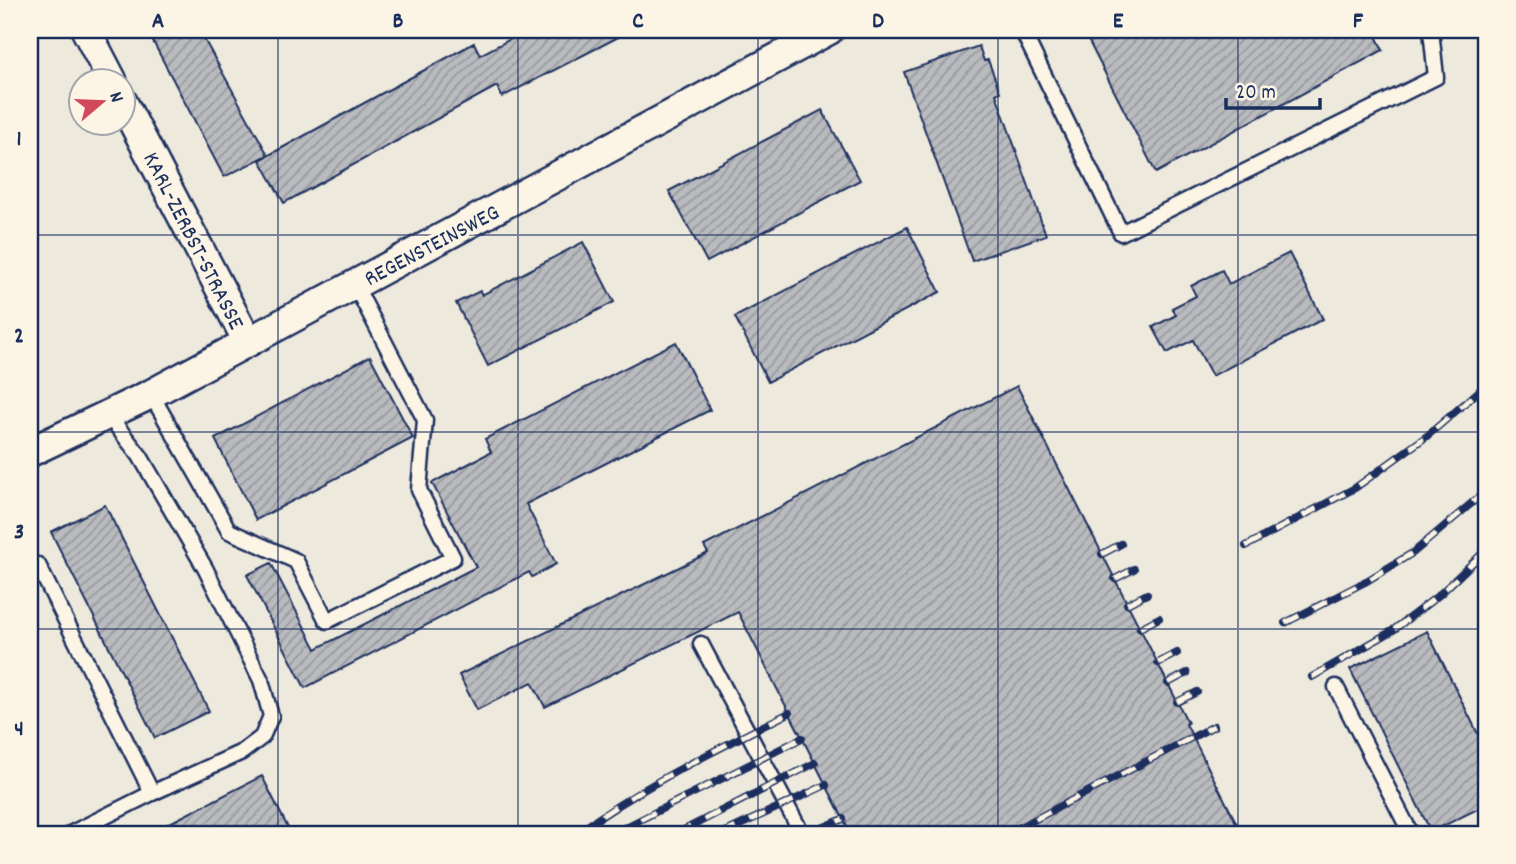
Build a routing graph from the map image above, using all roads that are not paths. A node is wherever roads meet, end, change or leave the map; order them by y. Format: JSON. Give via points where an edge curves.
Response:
{"nodes":[{"id":1,"x":86,"y":30,"type":"edge"},
{"id":2,"x":829,"y":30,"type":"edge"},
{"id":3,"x":1022,"y":30,"type":"edge"},
{"id":4,"x":1431,"y":30,"type":"edge"},
{"id":5,"x":105,"y":66,"type":"edge"},
{"id":6,"x":136,"y":128,"type":"edge"},
{"id":7,"x":355,"y":285,"type":"junction"},
{"id":8,"x":248,"y":342,"type":"junction"},
{"id":9,"x":151,"y":394,"type":"junction"},
{"id":10,"x":108,"y":415,"type":"junction"},
{"id":11,"x":30,"y":452,"type":"edge"},
{"id":12,"x":37,"y":565,"type":"dead end"},
{"id":13,"x":701,"y":644,"type":"dead end"},
{"id":14,"x":1336,"y":687,"type":"dead end"},
{"id":15,"x":152,"y":793,"type":"junction"},
{"id":16,"x":70,"y":834,"type":"edge"},
{"id":17,"x":803,"y":834,"type":"edge"},
{"id":18,"x":1411,"y":834,"type":"edge"}],
"edges":[{"from":1,"to":5,"type":"street"},
{"from":2,"to":7,"type":"street","name":"REGENSTEINSWEG"},
{"from":3,"to":4,"type":"lane","via":[[1121,233],[1436,77]]},
{"from":6,"to":8,"type":"street","name":"KARL-ZERBST-STRASSE"},
{"from":7,"to":8,"type":"street","name":"REGENSTEINSWEG"},
{"from":7,"to":9,"type":"lane","via":[[425,420],[419,490],[453,558],[327,621],[296,561],[229,531]]},
{"from":8,"to":9,"type":"street","name":"REGENSTEINSWEG"},
{"from":9,"to":10,"type":"street","name":"REGENSTEINSWEG"},
{"from":10,"to":11,"type":"street","name":"REGENSTEINSWEG"},
{"from":10,"to":15,"type":"lane","via":[[140,456],[205,568],[261,680],[271,716],[262,737],[242,752]]},
{"from":12,"to":15,"type":"lane"},
{"from":13,"to":17,"type":"lane"},
{"from":14,"to":18,"type":"lane"},
{"from":15,"to":16,"type":"lane"}]}
